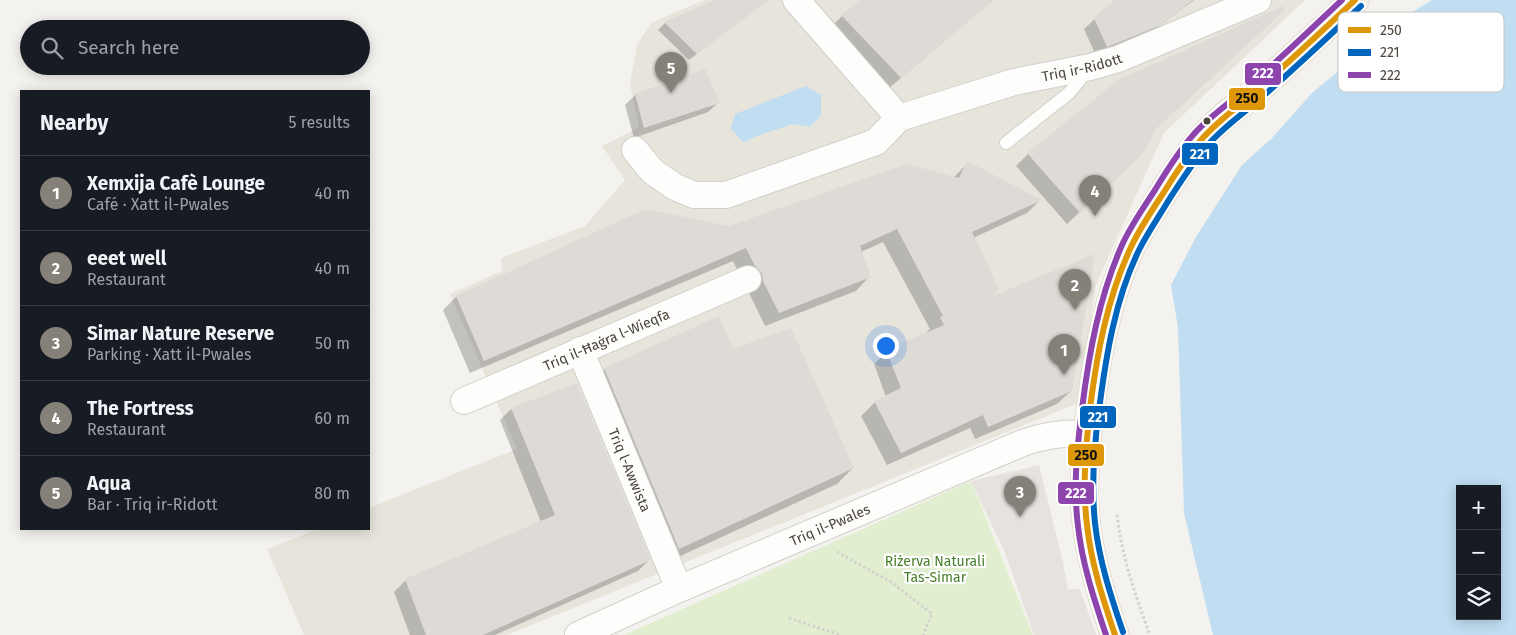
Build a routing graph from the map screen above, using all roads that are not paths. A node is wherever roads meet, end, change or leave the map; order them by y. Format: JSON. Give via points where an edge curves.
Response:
{"nodes":[{"id":1,"x":796,"y":0,"type":"edge"},
{"id":2,"x":1258,"y":0,"type":"edge"},
{"id":3,"x":1355,"y":0,"type":"edge"},
{"id":4,"x":1342,"y":12,"type":"edge"},
{"id":5,"x":1338,"y":16,"type":"edge"},
{"id":6,"x":1090,"y":67,"type":"junction"},
{"id":7,"x":899,"y":118,"type":"junction"},
{"id":8,"x":1006,"y":143,"type":"dead end"},
{"id":9,"x":635,"y":150,"type":"dead end"},
{"id":10,"x":748,"y":279,"type":"dead end"},
{"id":11,"x":580,"y":350,"type":"junction"},
{"id":12,"x":464,"y":401,"type":"dead end"},
{"id":13,"x":1088,"y":434,"type":"junction"},
{"id":14,"x":679,"y":589,"type":"junction"},
{"id":15,"x":578,"y":635,"type":"edge"},
{"id":16,"x":1115,"y":635,"type":"edge"}],
"edges":[{"from":1,"to":7,"type":"street"},
{"from":2,"to":6,"type":"street","name":"Triq ir-Ridott","via":[[1118,59]]},
{"from":3,"to":4,"type":"main road"},
{"from":5,"to":13,"type":"main road","via":[[1254,94],[1213,126],[1153,208],[1132,247],[1109,310],[1092,394]]},
{"from":6,"to":7,"type":"street","name":"Triq ir-Ridott","via":[[1014,82]]},
{"from":6,"to":8,"type":"lane","via":[[1069,93]]},
{"from":7,"to":9,"type":"street","name":"Triq ir-Ridott","via":[[876,142],[726,195],[694,195],[675,187],[652,171]]},
{"from":10,"to":11,"type":"street","name":"Triq il-Ħaġra l-Wieqfa"},
{"from":11,"to":12,"type":"street","name":"Triq il-Ħaġra l-Wieqfa"},
{"from":11,"to":14,"type":"street","name":"Triq l-Awwista"},
{"from":13,"to":14,"type":"street","name":"Triq il-Pwales","via":[[1044,436],[1025,442]]},
{"from":13,"to":16,"type":"main road","via":[[1085,510],[1104,602]]},
{"from":14,"to":15,"type":"street","name":"Triq il-Pwales"}]}
